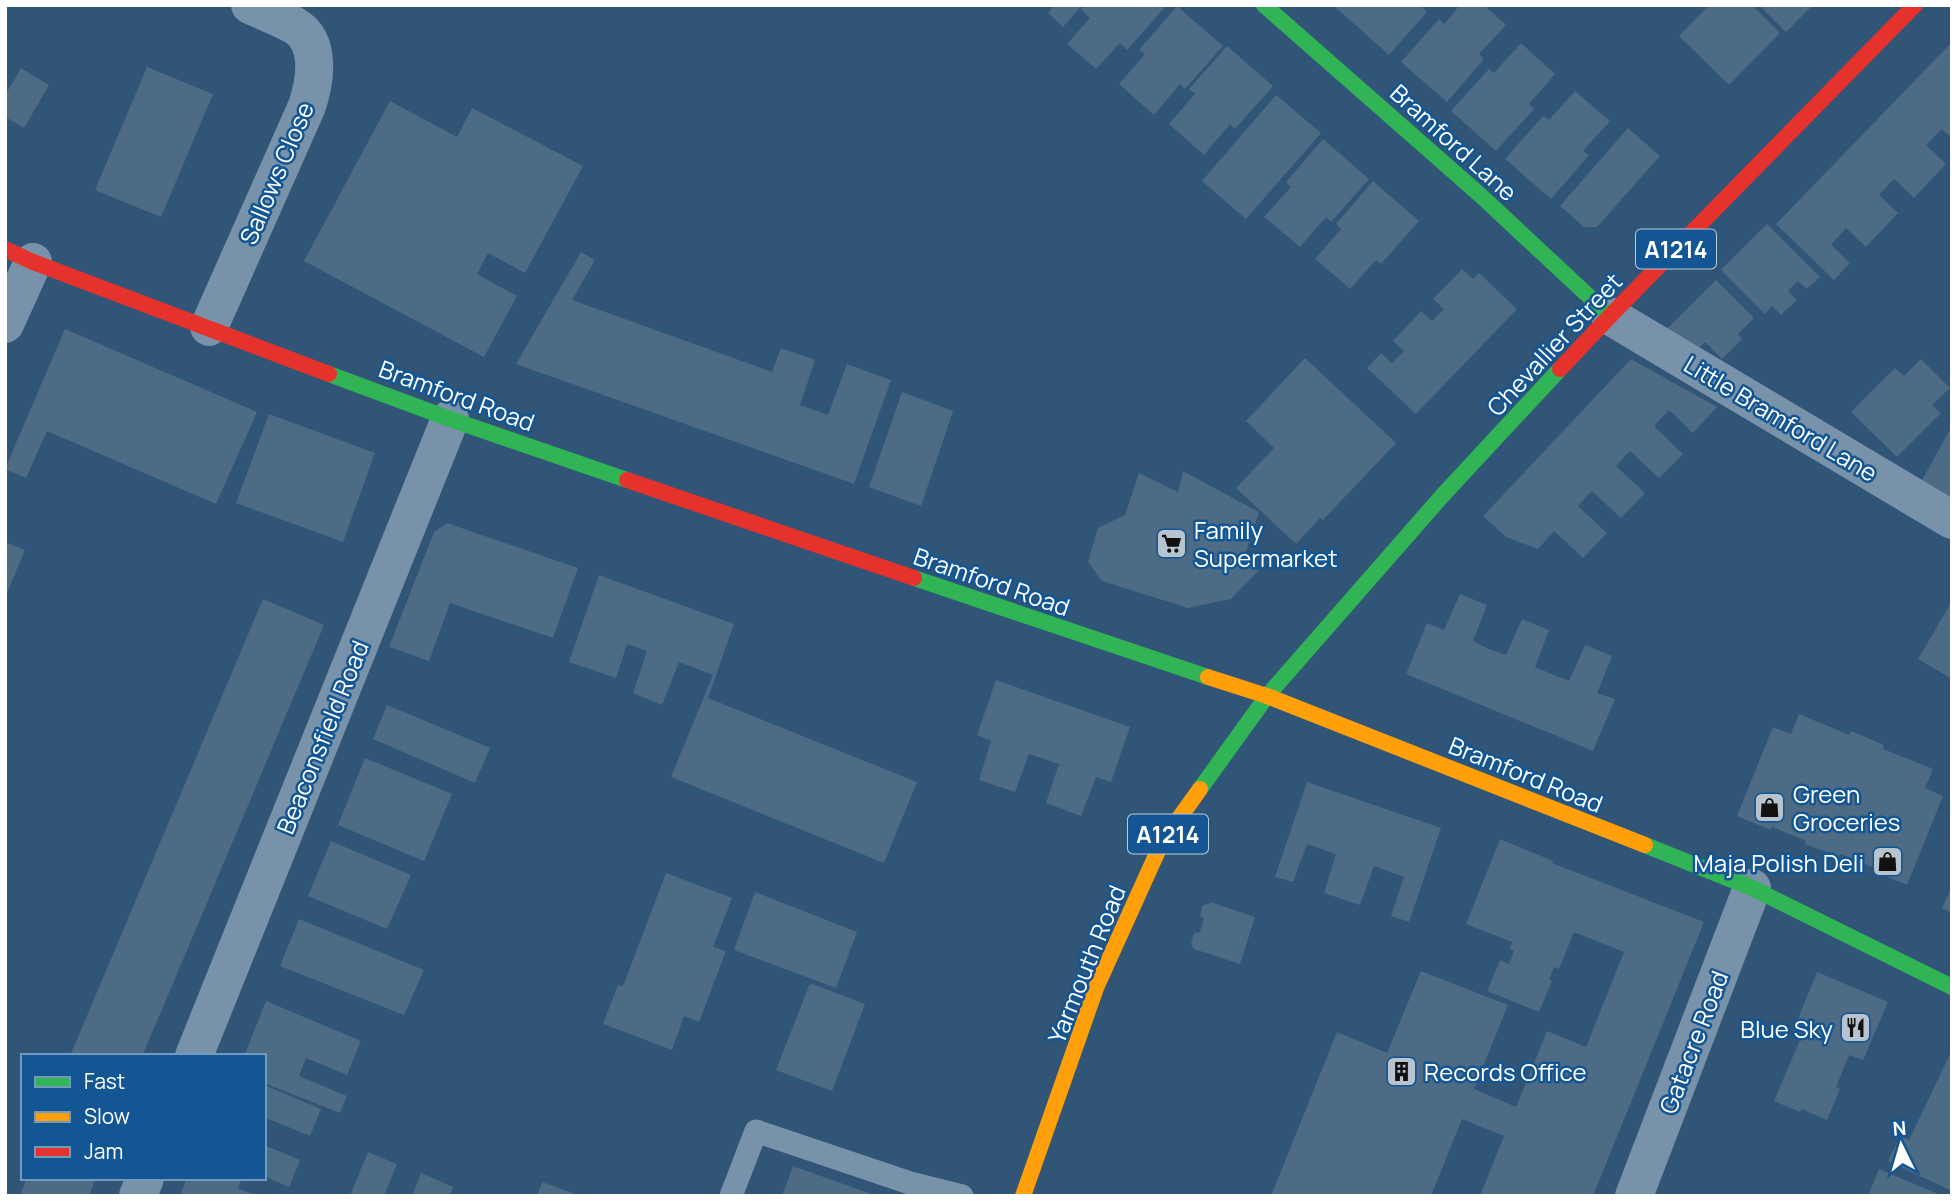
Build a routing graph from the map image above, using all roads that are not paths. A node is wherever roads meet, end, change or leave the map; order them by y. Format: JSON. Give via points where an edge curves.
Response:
{"nodes":[{"id":1,"x":250,"y":5,"type":"edge"},
{"id":2,"x":1264,"y":5,"type":"edge"},
{"id":3,"x":1915,"y":5,"type":"edge"},
{"id":4,"x":19,"y":256,"type":"edge"},
{"id":5,"x":1610,"y":316,"type":"junction"},
{"id":6,"x":5,"y":324,"type":"edge"},
{"id":7,"x":209,"y":327,"type":"junction"},
{"id":8,"x":450,"y":419,"type":"junction"},
{"id":9,"x":1952,"y":520,"type":"edge"},
{"id":10,"x":1267,"y":696,"type":"junction"},
{"id":11,"x":1752,"y":888,"type":"junction"},
{"id":12,"x":1952,"y":986,"type":"edge"},
{"id":13,"x":195,"y":1054,"type":"edge"},
{"id":14,"x":731,"y":1196,"type":"edge"},
{"id":15,"x":962,"y":1196,"type":"edge"},
{"id":16,"x":1023,"y":1196,"type":"edge"},
{"id":17,"x":1634,"y":1196,"type":"edge"}],
"edges":[{"from":1,"to":7,"type":"street","name":"Sallows Close","via":[[297,27],[310,44],[314,79],[307,106]]},
{"from":2,"to":5,"type":"main road","name":"Bramford Lane"},
{"from":3,"to":5,"type":"main road","name":"Chevallier Street","number":"A1214"},
{"from":4,"to":6,"type":"street"},
{"from":4,"to":7,"type":"main road","name":"Bramford Road"},
{"from":5,"to":9,"type":"street","name":"Little Bramford Lane"},
{"from":5,"to":10,"type":"main road","name":"Chevallier Street","number":"A1214","via":[[1442,496]]},
{"from":7,"to":8,"type":"main road","name":"Bramford Road"},
{"from":8,"to":10,"type":"main road","name":"Bramford Road"},
{"from":8,"to":13,"type":"street","name":"Beaconsfield Road"},
{"from":10,"to":11,"type":"main road","name":"Bramford Road"},
{"from":10,"to":16,"type":"main road","name":"Yarmouth Road","number":"A1214","via":[[1162,842],[1096,988]]},
{"from":11,"to":12,"type":"main road","name":"Bramford Road"},
{"from":11,"to":17,"type":"street","name":"Gatacre Road"},
{"from":14,"to":15,"type":"lane","via":[[756,1131]]}]}
